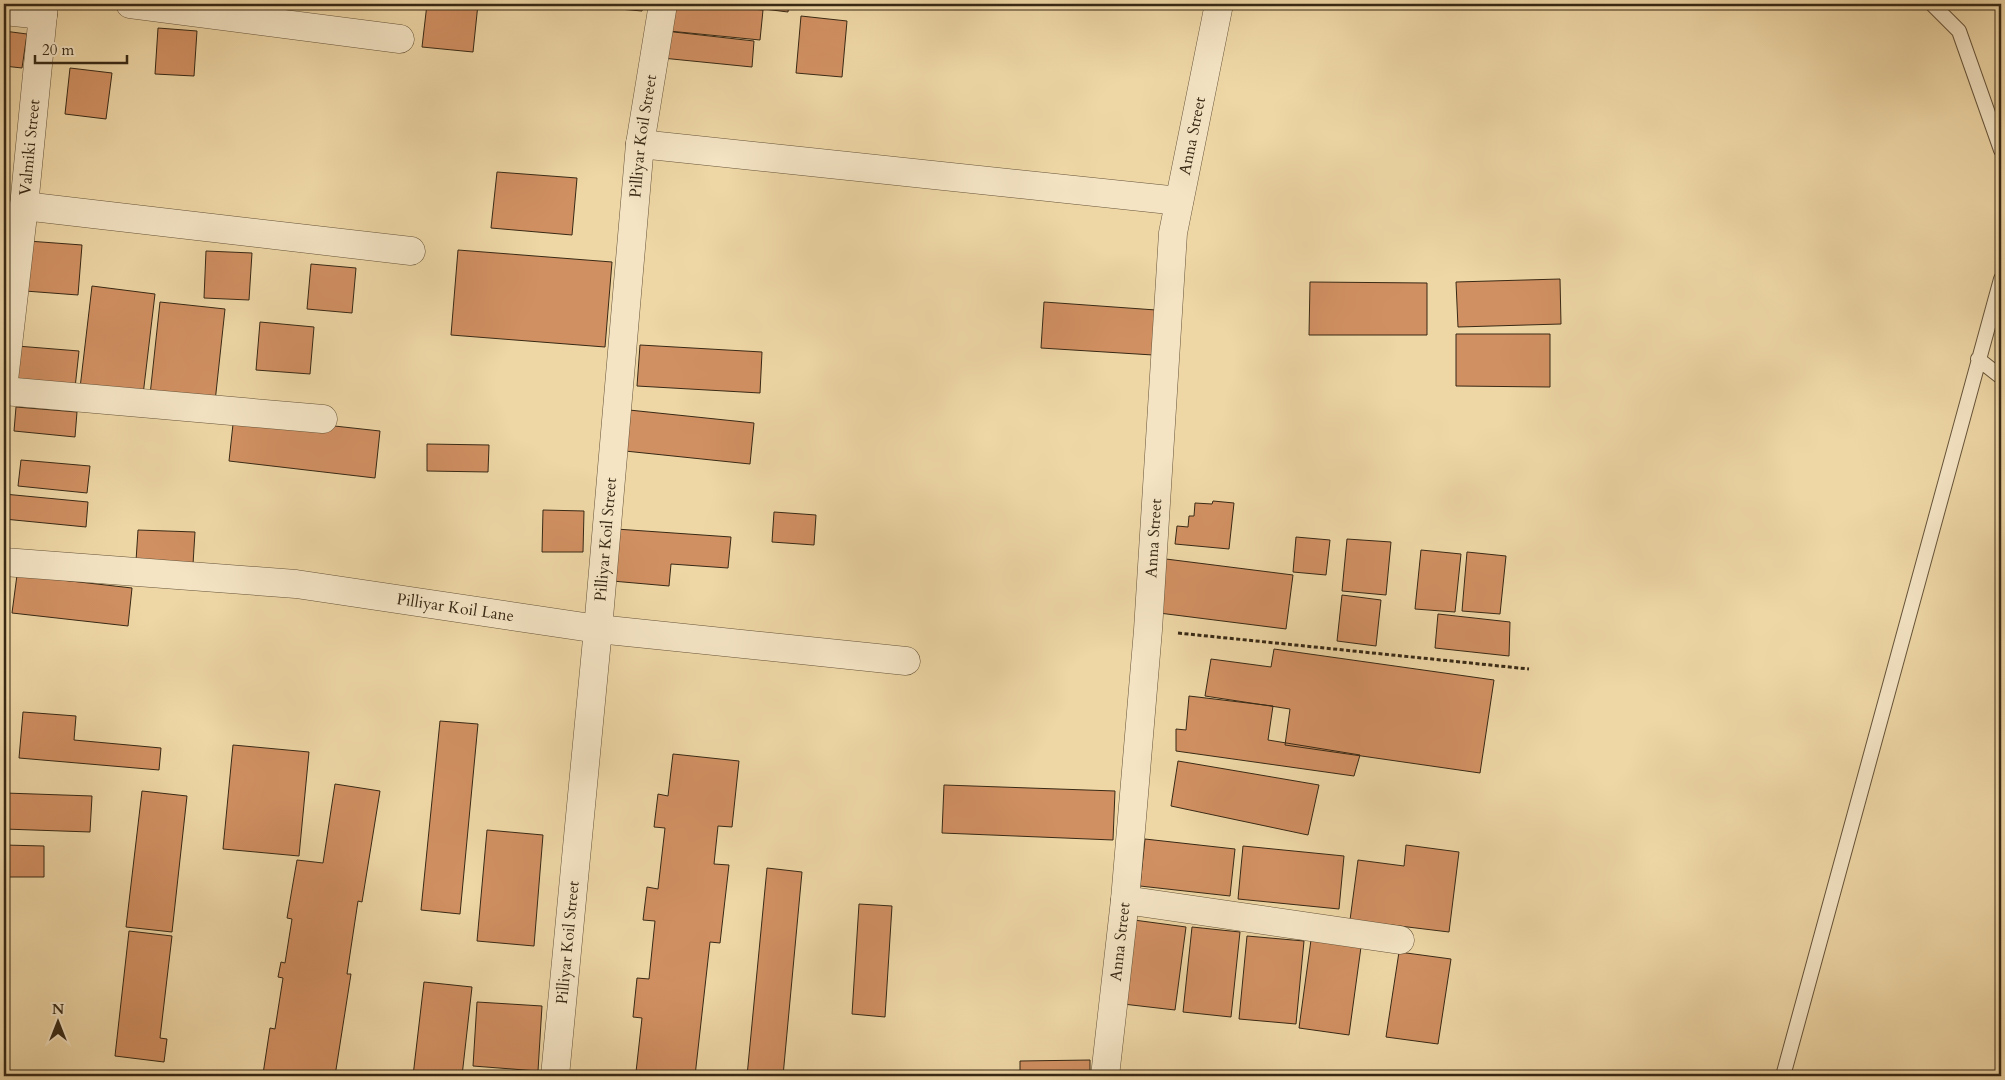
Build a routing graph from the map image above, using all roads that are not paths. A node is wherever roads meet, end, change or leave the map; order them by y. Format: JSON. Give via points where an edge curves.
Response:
{"nodes":[{"id":1,"x":130,"y":4,"type":"edge"},
{"id":2,"x":663,"y":4,"type":"edge"},
{"id":3,"x":1219,"y":4,"type":"edge"},
{"id":4,"x":1932,"y":4,"type":"edge"},
{"id":5,"x":43,"y":9,"type":"edge"},
{"id":6,"x":4,"y":11,"type":"edge"},
{"id":7,"x":400,"y":39,"type":"dead end"},
{"id":8,"x":640,"y":144,"type":"junction"},
{"id":9,"x":2001,"y":150,"type":"edge"},
{"id":10,"x":1179,"y":200,"type":"junction"},
{"id":11,"x":24,"y":206,"type":"junction"},
{"id":12,"x":411,"y":251,"type":"dead end"},
{"id":13,"x":2001,"y":278,"type":"edge"},
{"id":14,"x":1978,"y":359,"type":"junction"},
{"id":15,"x":2001,"y":376,"type":"edge"},
{"id":16,"x":4,"y":380,"type":"edge"},
{"id":17,"x":4,"y":391,"type":"edge"},
{"id":18,"x":323,"y":419,"type":"dead end"},
{"id":19,"x":4,"y":562,"type":"edge"},
{"id":20,"x":598,"y":629,"type":"junction"},
{"id":21,"x":906,"y":661,"type":"dead end"},
{"id":22,"x":1125,"y":900,"type":"junction"},
{"id":23,"x":1400,"y":940,"type":"dead end"},
{"id":24,"x":555,"y":1076,"type":"edge"},
{"id":25,"x":1104,"y":1076,"type":"edge"},
{"id":26,"x":1782,"y":1076,"type":"edge"}],
"edges":[{"from":1,"to":7,"type":"street"},
{"from":2,"to":8,"type":"street","name":"Pilliyar Koil Street"},
{"from":3,"to":10,"type":"street","name":"Anna Street"},
{"from":4,"to":9,"type":"lane","via":[[1959,31]]},
{"from":5,"to":6,"type":"street"},
{"from":5,"to":11,"type":"street","name":"Valmiki Street"},
{"from":8,"to":10,"type":"street"},
{"from":8,"to":20,"type":"street","name":"Pilliyar Koil Street"},
{"from":10,"to":22,"type":"street","name":"Anna Street","via":[[1173,234],[1148,630]]},
{"from":11,"to":12,"type":"street"},
{"from":11,"to":16,"type":"street","name":"Valmiki Street"},
{"from":13,"to":14,"type":"lane"},
{"from":14,"to":15,"type":"lane"},
{"from":14,"to":26,"type":"lane"},
{"from":17,"to":18,"type":"street"},
{"from":19,"to":20,"type":"street","name":"Pilliyar Koil Lane","via":[[296,584]]},
{"from":20,"to":21,"type":"street","name":"Pilliyar Koil Lane"},
{"from":20,"to":24,"type":"street","name":"Pilliyar Koil Street"},
{"from":22,"to":23,"type":"street"},
{"from":22,"to":25,"type":"street","name":"Anna Street"}]}
